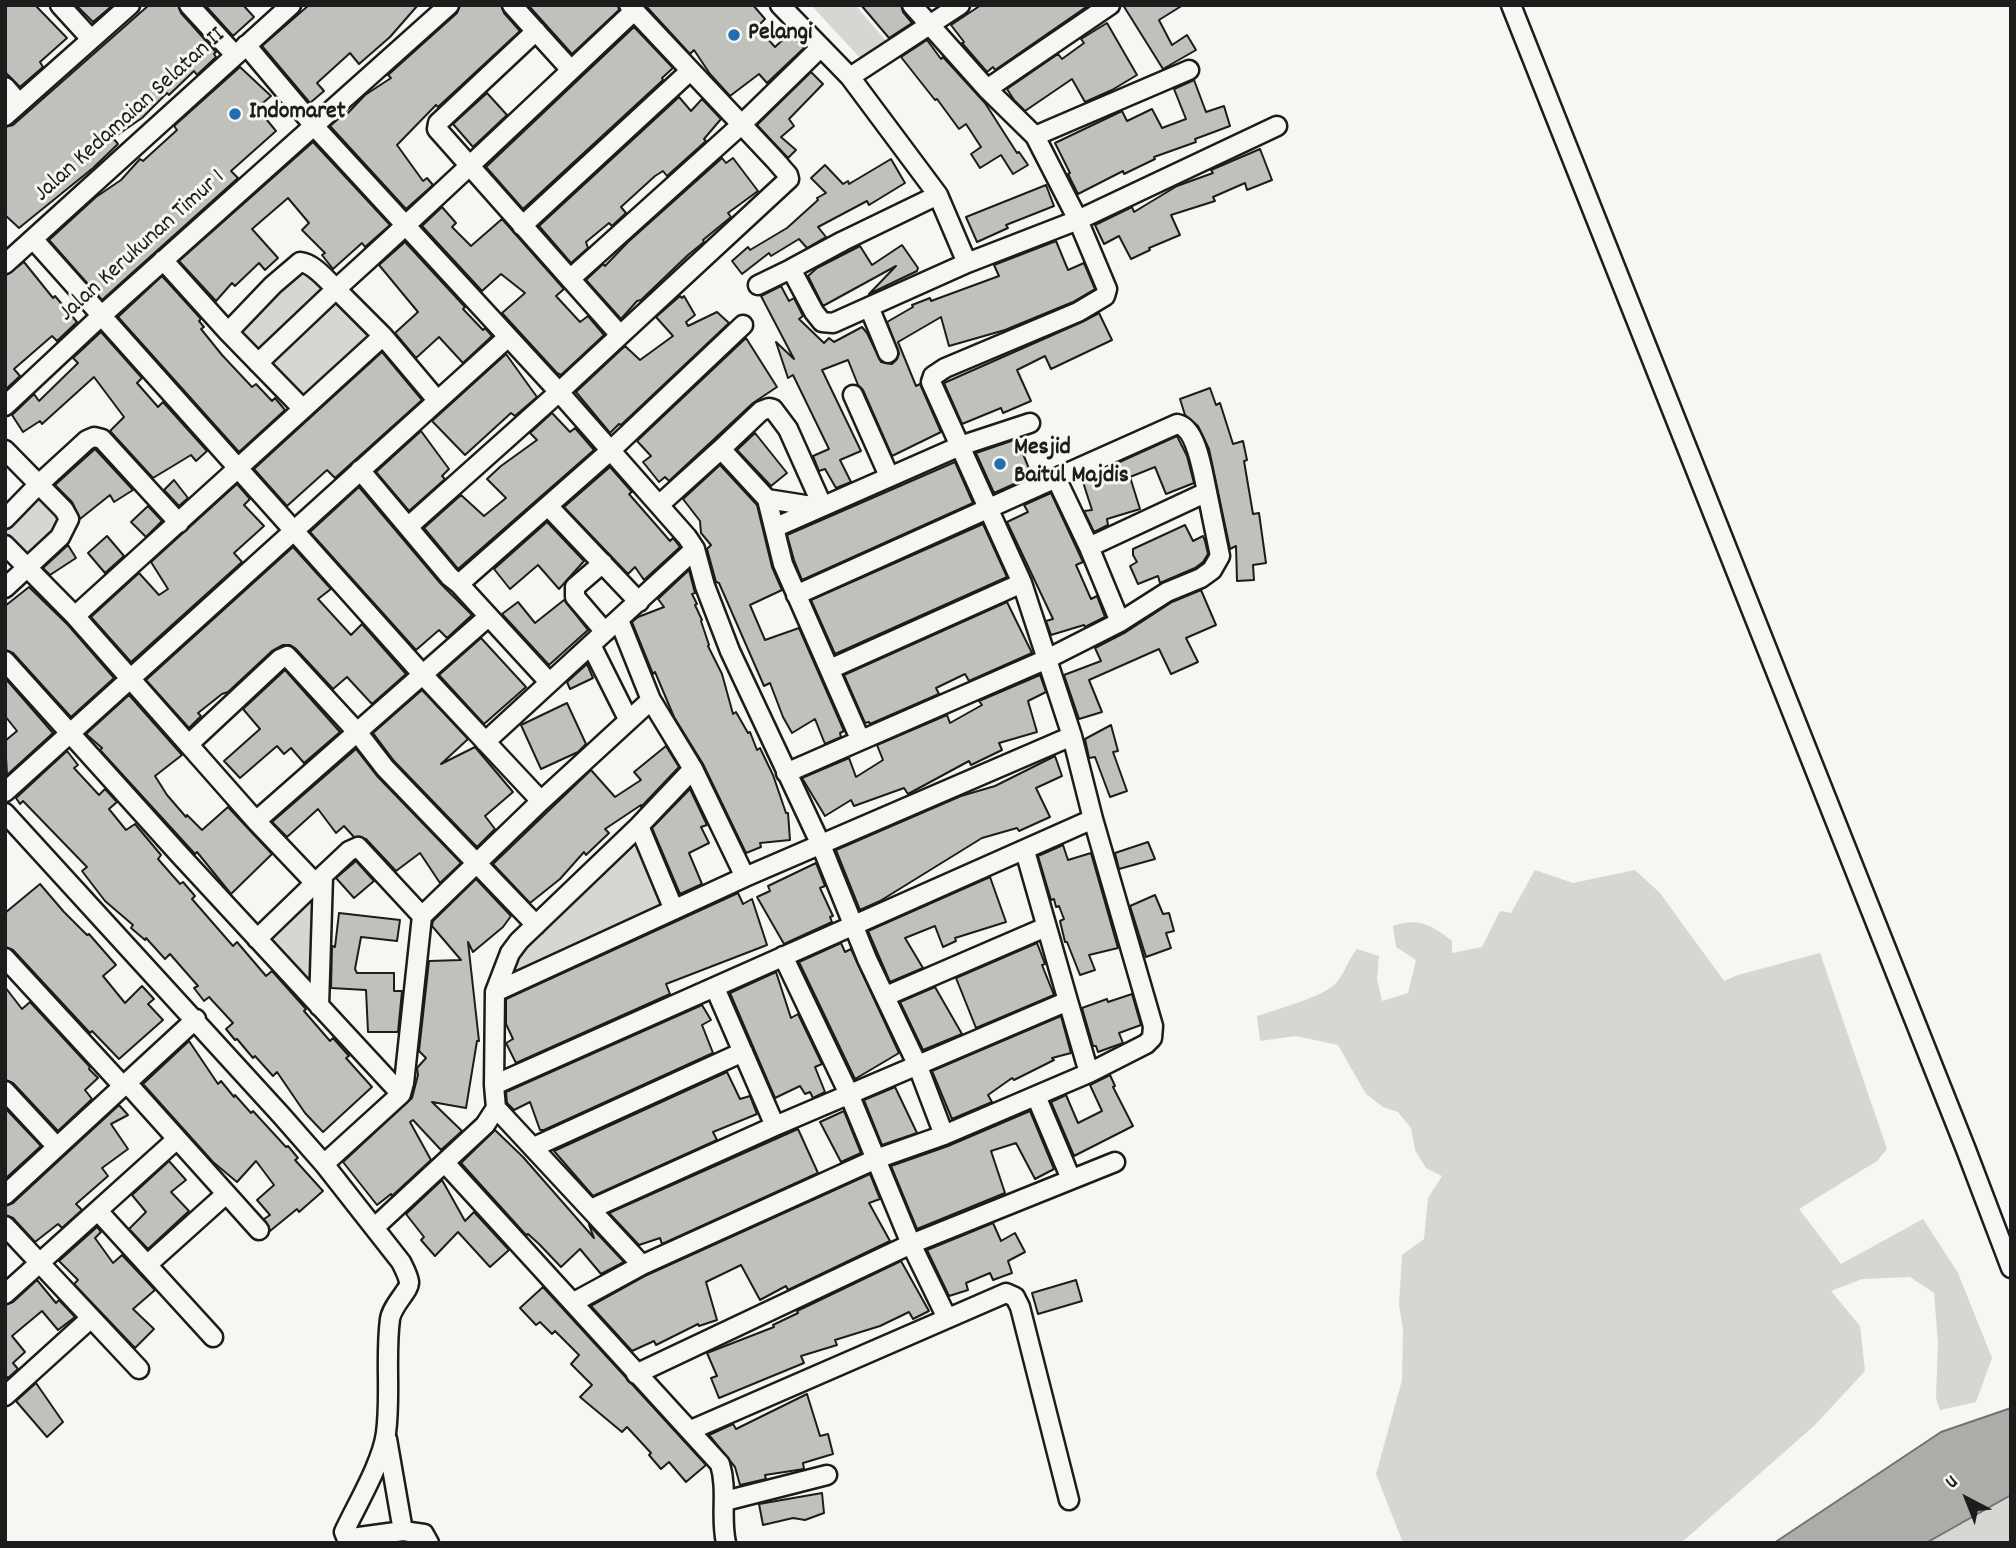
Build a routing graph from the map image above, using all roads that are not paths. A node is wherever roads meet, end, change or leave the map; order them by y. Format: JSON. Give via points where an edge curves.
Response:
{"nodes":[{"id":1,"x":60,"y":5,"type":"edge"},
{"id":2,"x":130,"y":5,"type":"edge"},
{"id":3,"x":189,"y":5,"type":"edge"},
{"id":4,"x":290,"y":5,"type":"edge"},
{"id":5,"x":449,"y":5,"type":"edge"},
{"id":6,"x":512,"y":5,"type":"edge"},
{"id":7,"x":780,"y":5,"type":"edge"},
{"id":8,"x":912,"y":5,"type":"edge"},
{"id":9,"x":960,"y":5,"type":"edge"},
{"id":10,"x":1110,"y":5,"type":"edge"},
{"id":11,"x":1511,"y":5,"type":"edge"},
{"id":12,"x":632,"y":8,"type":"edge"},
{"id":13,"x":931,"y":26,"type":"junction"},
{"id":14,"x":536,"y":31,"type":"junction"},
{"id":15,"x":91,"y":39,"type":"junction"},
{"id":16,"x":821,"y":47,"type":"junction"},
{"id":17,"x":241,"y":50,"type":"junction"},
{"id":18,"x":571,"y":70,"type":"junction"},
{"id":19,"x":1189,"y":70,"type":"dead end"},
{"id":20,"x":690,"y":71,"type":"junction"},
{"id":21,"x":850,"y":77,"type":"junction"},
{"id":22,"x":5,"y":87,"type":"edge"},
{"id":23,"x":988,"y":89,"type":"junction"},
{"id":24,"x":19,"y":103,"type":"junction"},
{"id":25,"x":5,"y":116,"type":"edge"},
{"id":26,"x":741,"y":125,"type":"junction"},
{"id":27,"x":1277,"y":125,"type":"dead end"},
{"id":28,"x":315,"y":127,"type":"junction"},
{"id":29,"x":1035,"y":136,"type":"junction"},
{"id":30,"x":467,"y":166,"type":"junction"},
{"id":31,"x":938,"y":195,"type":"junction"},
{"id":32,"x":1078,"y":220,"type":"junction"},
{"id":33,"x":406,"y":226,"type":"junction"},
{"id":34,"x":522,"y":226,"type":"junction"},
{"id":35,"x":5,"y":239,"type":"edge"},
{"id":36,"x":33,"y":239,"type":"junction"},
{"id":37,"x":12,"y":259,"type":"edge"},
{"id":38,"x":163,"y":260,"type":"junction"},
{"id":39,"x":967,"y":263,"type":"junction"},
{"id":40,"x":791,"y":269,"type":"junction"},
{"id":41,"x":570,"y":279,"type":"junction"},
{"id":42,"x":758,"y":285,"type":"dead end"},
{"id":43,"x":336,"y":289,"type":"junction"},
{"id":44,"x":869,"y":307,"type":"junction"},
{"id":45,"x":100,"y":317,"type":"junction"},
{"id":46,"x":743,"y":325,"type":"dead end"},
{"id":47,"x":228,"y":331,"type":"junction"},
{"id":48,"x":620,"y":335,"type":"junction"},
{"id":49,"x":383,"y":336,"type":"junction"},
{"id":50,"x":507,"y":338,"type":"junction"},
{"id":51,"x":888,"y":353,"type":"dead end"},
{"id":52,"x":258,"y":363,"type":"junction"},
{"id":53,"x":559,"y":392,"type":"junction"},
{"id":54,"x":853,"y":396,"type":"dead end"},
{"id":55,"x":437,"y":400,"type":"junction"},
{"id":56,"x":5,"y":405,"type":"edge"},
{"id":57,"x":303,"y":409,"type":"junction"},
{"id":58,"x":1030,"y":423,"type":"dead end"},
{"id":59,"x":960,"y":446,"type":"junction"},
{"id":60,"x":721,"y":449,"type":"junction"},
{"id":61,"x":5,"y":450,"type":"edge"},
{"id":62,"x":610,"y":451,"type":"junction"},
{"id":63,"x":239,"y":470,"type":"junction"},
{"id":64,"x":360,"y":470,"type":"junction"},
{"id":65,"x":889,"y":476,"type":"junction"},
{"id":66,"x":1056,"y":478,"type":"junction"},
{"id":67,"x":38,"y":484,"type":"junction"},
{"id":68,"x":1207,"y":492,"type":"junction"},
{"id":69,"x":767,"y":499,"type":"junction"},
{"id":70,"x":659,"y":505,"type":"junction"},
{"id":71,"x":548,"y":506,"type":"junction"},
{"id":72,"x":820,"y":506,"type":"junction"},
{"id":73,"x":989,"y":509,"type":"junction"},
{"id":74,"x":5,"y":519,"type":"edge"},
{"id":75,"x":179,"y":523,"type":"junction"},
{"id":76,"x":408,"y":526,"type":"junction"},
{"id":77,"x":774,"y":528,"type":"junction"},
{"id":78,"x":294,"y":530,"type":"junction"},
{"id":79,"x":5,"y":545,"type":"edge"},
{"id":80,"x":1089,"y":547,"type":"junction"},
{"id":81,"x":695,"y":549,"type":"junction"},
{"id":82,"x":603,"y":564,"type":"junction"},
{"id":83,"x":29,"y":567,"type":"junction"},
{"id":84,"x":1022,"y":583,"type":"junction"},
{"id":85,"x":459,"y":584,"type":"junction"},
{"id":86,"x":5,"y":588,"type":"edge"},
{"id":87,"x":796,"y":596,"type":"junction"},
{"id":88,"x":639,"y":602,"type":"junction"},
{"id":89,"x":75,"y":616,"type":"junction"},
{"id":90,"x":488,"y":617,"type":"junction"},
{"id":91,"x":619,"y":620,"type":"junction"},
{"id":92,"x":1120,"y":622,"type":"junction"},
{"id":93,"x":605,"y":632,"type":"junction"},
{"id":94,"x":591,"y":645,"type":"junction"},
{"id":95,"x":1046,"y":659,"type":"junction"},
{"id":96,"x":5,"y":661,"type":"edge"},
{"id":97,"x":830,"y":669,"type":"junction"},
{"id":98,"x":423,"y":675,"type":"junction"},
{"id":99,"x":130,"y":680,"type":"junction"},
{"id":100,"x":549,"y":682,"type":"junction"},
{"id":101,"x":651,"y":700,"type":"junction"},
{"id":102,"x":628,"y":719,"type":"junction"},
{"id":103,"x":358,"y":733,"type":"junction"},
{"id":104,"x":70,"y":734,"type":"junction"},
{"id":105,"x":1072,"y":736,"type":"junction"},
{"id":106,"x":860,"y":739,"type":"junction"},
{"id":107,"x":485,"y":741,"type":"junction"},
{"id":108,"x":189,"y":744,"type":"junction"},
{"id":109,"x":693,"y":769,"type":"junction"},
{"id":110,"x":786,"y":773,"type":"junction"},
{"id":111,"x":5,"y":792,"type":"edge"},
{"id":112,"x":541,"y":801,"type":"junction"},
{"id":113,"x":5,"y":813,"type":"edge"},
{"id":114,"x":1093,"y":819,"type":"junction"},
{"id":115,"x":256,"y":821,"type":"junction"},
{"id":116,"x":639,"y":826,"type":"junction"},
{"id":117,"x":821,"y":845,"type":"junction"},
{"id":118,"x":1025,"y":851,"type":"junction"},
{"id":119,"x":477,"y":864,"type":"junction"},
{"id":120,"x":745,"y":877,"type":"junction"},
{"id":121,"x":319,"y":880,"type":"junction"},
{"id":122,"x":674,"y":910,"type":"junction"},
{"id":123,"x":422,"y":916,"type":"junction"},
{"id":124,"x":536,"y":925,"type":"junction"},
{"id":125,"x":853,"y":927,"type":"junction"},
{"id":126,"x":1046,"y":927,"type":"junction"},
{"id":127,"x":257,"y":939,"type":"junction"},
{"id":128,"x":783,"y":956,"type":"junction"},
{"id":129,"x":5,"y":957,"type":"edge"},
{"id":130,"x":715,"y":988,"type":"junction"},
{"id":131,"x":495,"y":992,"type":"junction"},
{"id":132,"x":886,"y":996,"type":"junction"},
{"id":133,"x":1068,"y":1001,"type":"junction"},
{"id":134,"x":319,"y":1006,"type":"junction"},
{"id":135,"x":196,"y":1019,"type":"junction"},
{"id":136,"x":743,"y":1052,"type":"junction"},
{"id":137,"x":917,"y":1064,"type":"junction"},
{"id":138,"x":1089,"y":1073,"type":"junction"},
{"id":139,"x":124,"y":1084,"type":"junction"},
{"id":140,"x":494,"y":1085,"type":"junction"},
{"id":141,"x":5,"y":1091,"type":"edge"},
{"id":142,"x":401,"y":1094,"type":"junction"},
{"id":143,"x":849,"y":1094,"type":"junction"},
{"id":144,"x":1036,"y":1096,"type":"junction"},
{"id":145,"x":496,"y":1108,"type":"junction"},
{"id":146,"x":775,"y":1126,"type":"junction"},
{"id":147,"x":944,"y":1135,"type":"junction"},
{"id":148,"x":177,"y":1139,"type":"junction"},
{"id":149,"x":57,"y":1147,"type":"junction"},
{"id":150,"x":534,"y":1147,"type":"junction"},
{"id":151,"x":876,"y":1159,"type":"junction"},
{"id":152,"x":1115,"y":1162,"type":"dead end"},
{"id":153,"x":445,"y":1163,"type":"junction"},
{"id":154,"x":324,"y":1164,"type":"junction"},
{"id":155,"x":1071,"y":1179,"type":"junction"},
{"id":156,"x":226,"y":1194,"type":"junction"},
{"id":157,"x":5,"y":1195,"type":"edge"},
{"id":158,"x":591,"y":1209,"type":"junction"},
{"id":159,"x":98,"y":1211,"type":"junction"},
{"id":160,"x":5,"y":1226,"type":"edge"},
{"id":161,"x":375,"y":1227,"type":"junction"},
{"id":162,"x":259,"y":1230,"type":"dead end"},
{"id":163,"x":911,"y":1244,"type":"junction"},
{"id":164,"x":39,"y":1264,"type":"junction"},
{"id":165,"x":147,"y":1265,"type":"junction"},
{"id":166,"x":642,"y":1265,"type":"junction"},
{"id":167,"x":2011,"y":1268,"type":"edge"},
{"id":168,"x":5,"y":1294,"type":"edge"},
{"id":169,"x":574,"y":1302,"type":"junction"},
{"id":170,"x":91,"y":1318,"type":"junction"},
{"id":171,"x":947,"y":1318,"type":"junction"},
{"id":172,"x":213,"y":1337,"type":"dead end"},
{"id":173,"x":139,"y":1370,"type":"dead end"},
{"id":174,"x":636,"y":1374,"type":"junction"},
{"id":175,"x":5,"y":1396,"type":"edge"},
{"id":176,"x":691,"y":1430,"type":"junction"},
{"id":177,"x":386,"y":1436,"type":"junction"},
{"id":178,"x":827,"y":1475,"type":"dead end"},
{"id":179,"x":1069,"y":1500,"type":"dead end"},
{"id":180,"x":724,"y":1501,"type":"junction"},
{"id":181,"x":403,"y":1531,"type":"junction"},
{"id":182,"x":429,"y":1543,"type":"edge"},
{"id":183,"x":726,"y":1543,"type":"edge"}],
"edges":[{"from":1,"to":15,"type":"street"},
{"from":2,"to":15,"type":"street"},
{"from":3,"to":17,"type":"street"},
{"from":4,"to":17,"type":"street","name":"Jalan Kedamaian Selatan II"},
{"from":5,"to":28,"type":"street","name":"Jalan Kerukunan Timur 1"},
{"from":6,"to":14,"type":"street"},
{"from":7,"to":16,"type":"street"},
{"from":8,"to":13,"type":"street"},
{"from":9,"to":13,"type":"street"},
{"from":10,"to":23,"type":"street"},
{"from":11,"to":167,"type":"street"},
{"from":12,"to":18,"type":"street"},
{"from":12,"to":20,"type":"street"},
{"from":13,"to":21,"type":"street"},
{"from":13,"to":23,"type":"street"},
{"from":14,"to":18,"type":"street"},
{"from":14,"to":30,"type":"street","via":[[438,123],[440,134]]},
{"from":15,"to":24,"type":"street"},
{"from":16,"to":21,"type":"street"},
{"from":16,"to":26,"type":"street"},
{"from":17,"to":28,"type":"street"},
{"from":17,"to":36,"type":"street","name":"Jalan Kedamaian Selatan II"},
{"from":18,"to":30,"type":"street"},
{"from":19,"to":29,"type":"street"},
{"from":20,"to":26,"type":"street"},
{"from":20,"to":34,"type":"street"},
{"from":21,"to":31,"type":"street"},
{"from":22,"to":24,"type":"street"},
{"from":23,"to":29,"type":"street"},
{"from":24,"to":25,"type":"street"},
{"from":26,"to":41,"type":"street"},
{"from":26,"to":48,"type":"street","via":[[789,179]]},
{"from":27,"to":32,"type":"street"},
{"from":28,"to":33,"type":"street"},
{"from":28,"to":38,"type":"street","name":"Jalan Kerukunan Timur 1"},
{"from":29,"to":32,"type":"street"},
{"from":30,"to":33,"type":"street"},
{"from":30,"to":34,"type":"street"},
{"from":31,"to":39,"type":"street"},
{"from":31,"to":40,"type":"street"},
{"from":32,"to":39,"type":"street"},
{"from":32,"to":59,"type":"street","via":[[1107,289],[1105,296],[933,376],[931,382]]},
{"from":33,"to":43,"type":"street"},
{"from":33,"to":50,"type":"street"},
{"from":34,"to":41,"type":"street"},
{"from":35,"to":37,"type":"street"},
{"from":36,"to":37,"type":"street","name":"Jalan Kedamaian Selatan II"},
{"from":36,"to":45,"type":"street"},
{"from":38,"to":45,"type":"street","name":"Jalan Kerukunan Timur 1"},
{"from":38,"to":47,"type":"street"},
{"from":39,"to":44,"type":"street"},
{"from":40,"to":42,"type":"street"},
{"from":40,"to":44,"type":"street","via":[[822,322],[833,323]]},
{"from":41,"to":48,"type":"street"},
{"from":43,"to":47,"type":"street","via":[[300,262]]},
{"from":43,"to":49,"type":"street"},
{"from":43,"to":52,"type":"street"},
{"from":44,"to":51,"type":"street"},
{"from":45,"to":56,"type":"street","name":"Jalan Kerukunan Timur 1"},
{"from":45,"to":63,"type":"street"},
{"from":46,"to":62,"type":"street"},
{"from":47,"to":52,"type":"street"},
{"from":48,"to":53,"type":"street"},
{"from":49,"to":55,"type":"street"},
{"from":49,"to":57,"type":"street"},
{"from":50,"to":53,"type":"street"},
{"from":50,"to":55,"type":"street"},
{"from":52,"to":57,"type":"street"},
{"from":53,"to":62,"type":"street"},
{"from":53,"to":76,"type":"street"},
{"from":54,"to":65,"type":"street"},
{"from":55,"to":64,"type":"street"},
{"from":57,"to":63,"type":"street"},
{"from":58,"to":59,"type":"street"},
{"from":59,"to":65,"type":"street"},
{"from":59,"to":73,"type":"street"},
{"from":60,"to":69,"type":"street"},
{"from":60,"to":70,"type":"street"},
{"from":60,"to":72,"type":"street","via":[[761,411],[773,409],[788,429]]},
{"from":61,"to":67,"type":"street"},
{"from":62,"to":70,"type":"street"},
{"from":62,"to":71,"type":"street"},
{"from":63,"to":75,"type":"street"},
{"from":63,"to":78,"type":"street"},
{"from":64,"to":76,"type":"street"},
{"from":64,"to":78,"type":"street"},
{"from":65,"to":72,"type":"street"},
{"from":66,"to":68,"type":"street","via":[[1177,424],[1184,425],[1192,438]]},
{"from":66,"to":73,"type":"street"},
{"from":66,"to":80,"type":"street"},
{"from":67,"to":74,"type":"street"},
{"from":67,"to":75,"type":"street","via":[[87,440],[98,438]]},
{"from":67,"to":83,"type":"street","via":[[69,519],[60,537]]},
{"from":68,"to":80,"type":"street"},
{"from":68,"to":92,"type":"street","via":[[1219,547],[1217,564],[1201,578]]},
{"from":69,"to":72,"type":"street"},
{"from":69,"to":77,"type":"street"},
{"from":70,"to":81,"type":"street"},
{"from":71,"to":82,"type":"street"},
{"from":71,"to":85,"type":"street"},
{"from":72,"to":77,"type":"street"},
{"from":73,"to":84,"type":"street"},
{"from":73,"to":87,"type":"street"},
{"from":75,"to":89,"type":"street"},
{"from":76,"to":85,"type":"street"},
{"from":77,"to":87,"type":"street"},
{"from":78,"to":98,"type":"street"},
{"from":78,"to":99,"type":"street"},
{"from":79,"to":83,"type":"street"},
{"from":80,"to":92,"type":"street"},
{"from":81,"to":88,"type":"street"},
{"from":81,"to":110,"type":"street","via":[[730,651]]},
{"from":82,"to":88,"type":"street"},
{"from":82,"to":93,"type":"street","via":[[575,587],[574,593]]},
{"from":83,"to":86,"type":"street"},
{"from":83,"to":89,"type":"street"},
{"from":84,"to":95,"type":"street"},
{"from":84,"to":97,"type":"street"},
{"from":85,"to":90,"type":"street"},
{"from":87,"to":97,"type":"street"},
{"from":88,"to":91,"type":"street"},
{"from":89,"to":99,"type":"street"},
{"from":90,"to":98,"type":"street"},
{"from":90,"to":100,"type":"street"},
{"from":91,"to":93,"type":"street"},
{"from":91,"to":101,"type":"street"},
{"from":92,"to":95,"type":"street"},
{"from":93,"to":94,"type":"street"},
{"from":94,"to":100,"type":"street"},
{"from":94,"to":102,"type":"street"},
{"from":95,"to":105,"type":"street"},
{"from":95,"to":106,"type":"street"},
{"from":96,"to":104,"type":"street"},
{"from":97,"to":106,"type":"street"},
{"from":98,"to":103,"type":"street"},
{"from":98,"to":107,"type":"street"},
{"from":99,"to":104,"type":"street"},
{"from":99,"to":108,"type":"street"},
{"from":100,"to":107,"type":"street"},
{"from":101,"to":102,"type":"street"},
{"from":101,"to":109,"type":"street"},
{"from":102,"to":112,"type":"street"},
{"from":103,"to":108,"type":"street","via":[[287,656]]},
{"from":103,"to":115,"type":"street"},
{"from":103,"to":119,"type":"street","via":[[385,768]]},
{"from":104,"to":111,"type":"street"},
{"from":104,"to":127,"type":"street"},
{"from":105,"to":114,"type":"street"},
{"from":105,"to":117,"type":"street"},
{"from":106,"to":110,"type":"street"},
{"from":107,"to":112,"type":"street"},
{"from":108,"to":115,"type":"street"},
{"from":109,"to":116,"type":"street"},
{"from":109,"to":120,"type":"street"},
{"from":110,"to":117,"type":"street"},
{"from":112,"to":119,"type":"street"},
{"from":113,"to":135,"type":"street"},
{"from":114,"to":118,"type":"street"},
{"from":114,"to":138,"type":"street","via":[[1153,1032],[1146,1044]]},
{"from":115,"to":121,"type":"street"},
{"from":116,"to":122,"type":"street"},
{"from":116,"to":124,"type":"street"},
{"from":117,"to":120,"type":"street"},
{"from":117,"to":125,"type":"street"},
{"from":118,"to":125,"type":"street"},
{"from":118,"to":126,"type":"street"},
{"from":119,"to":123,"type":"street"},
{"from":119,"to":124,"type":"street"},
{"from":120,"to":122,"type":"street"},
{"from":121,"to":123,"type":"street","via":[[358,847]]},
{"from":121,"to":127,"type":"street"},
{"from":121,"to":134,"type":"street"},
{"from":122,"to":131,"type":"street"},
{"from":123,"to":142,"type":"street"},
{"from":124,"to":131,"type":"street","via":[[510,953]]},
{"from":125,"to":128,"type":"street"},
{"from":125,"to":132,"type":"street"},
{"from":126,"to":132,"type":"street"},
{"from":126,"to":133,"type":"street"},
{"from":127,"to":134,"type":"street"},
{"from":128,"to":130,"type":"street"},
{"from":128,"to":143,"type":"street"},
{"from":129,"to":139,"type":"street"},
{"from":130,"to":136,"type":"street"},
{"from":130,"to":140,"type":"street"},
{"from":131,"to":140,"type":"street"},
{"from":132,"to":137,"type":"street"},
{"from":133,"to":137,"type":"street"},
{"from":133,"to":138,"type":"street"},
{"from":134,"to":142,"type":"street"},
{"from":135,"to":139,"type":"street"},
{"from":135,"to":154,"type":"street"},
{"from":136,"to":146,"type":"street"},
{"from":136,"to":150,"type":"street"},
{"from":137,"to":143,"type":"street"},
{"from":137,"to":147,"type":"street"},
{"from":138,"to":144,"type":"street"},
{"from":139,"to":148,"type":"street"},
{"from":139,"to":149,"type":"street"},
{"from":140,"to":145,"type":"street"},
{"from":141,"to":149,"type":"street"},
{"from":142,"to":154,"type":"street"},
{"from":143,"to":146,"type":"street"},
{"from":143,"to":151,"type":"street"},
{"from":144,"to":147,"type":"street"},
{"from":144,"to":155,"type":"street"},
{"from":145,"to":150,"type":"street"},
{"from":145,"to":153,"type":"street"},
{"from":146,"to":158,"type":"street"},
{"from":147,"to":151,"type":"street"},
{"from":148,"to":156,"type":"street"},
{"from":148,"to":159,"type":"street"},
{"from":149,"to":157,"type":"street"},
{"from":150,"to":158,"type":"street"},
{"from":151,"to":163,"type":"street"},
{"from":151,"to":166,"type":"street"},
{"from":152,"to":155,"type":"street"},
{"from":153,"to":161,"type":"street"},
{"from":153,"to":169,"type":"street"},
{"from":154,"to":161,"type":"street"},
{"from":155,"to":163,"type":"street"},
{"from":156,"to":162,"type":"street"},
{"from":156,"to":165,"type":"street"},
{"from":158,"to":166,"type":"street"},
{"from":159,"to":164,"type":"street"},
{"from":159,"to":165,"type":"street"},
{"from":160,"to":164,"type":"street"},
{"from":161,"to":177,"type":"street","via":[[409,1281],[390,1322]]},
{"from":163,"to":171,"type":"street"},
{"from":163,"to":174,"type":"street"},
{"from":164,"to":168,"type":"street"},
{"from":164,"to":170,"type":"street"},
{"from":165,"to":172,"type":"street"},
{"from":166,"to":169,"type":"street"},
{"from":169,"to":174,"type":"street"},
{"from":170,"to":173,"type":"street"},
{"from":170,"to":175,"type":"street"},
{"from":171,"to":176,"type":"street"},
{"from":171,"to":179,"type":"street","via":[[1006,1293],[1015,1297]]},
{"from":174,"to":176,"type":"street"},
{"from":176,"to":180,"type":"street","via":[[720,1464]]},
{"from":177,"to":181,"type":"street"},
{"from":177,"to":181,"type":"street","via":[[344,1532],[352,1538]]},
{"from":178,"to":180,"type":"street"},
{"from":180,"to":183,"type":"street"},
{"from":181,"to":182,"type":"street","via":[[424,1534]]}]}
